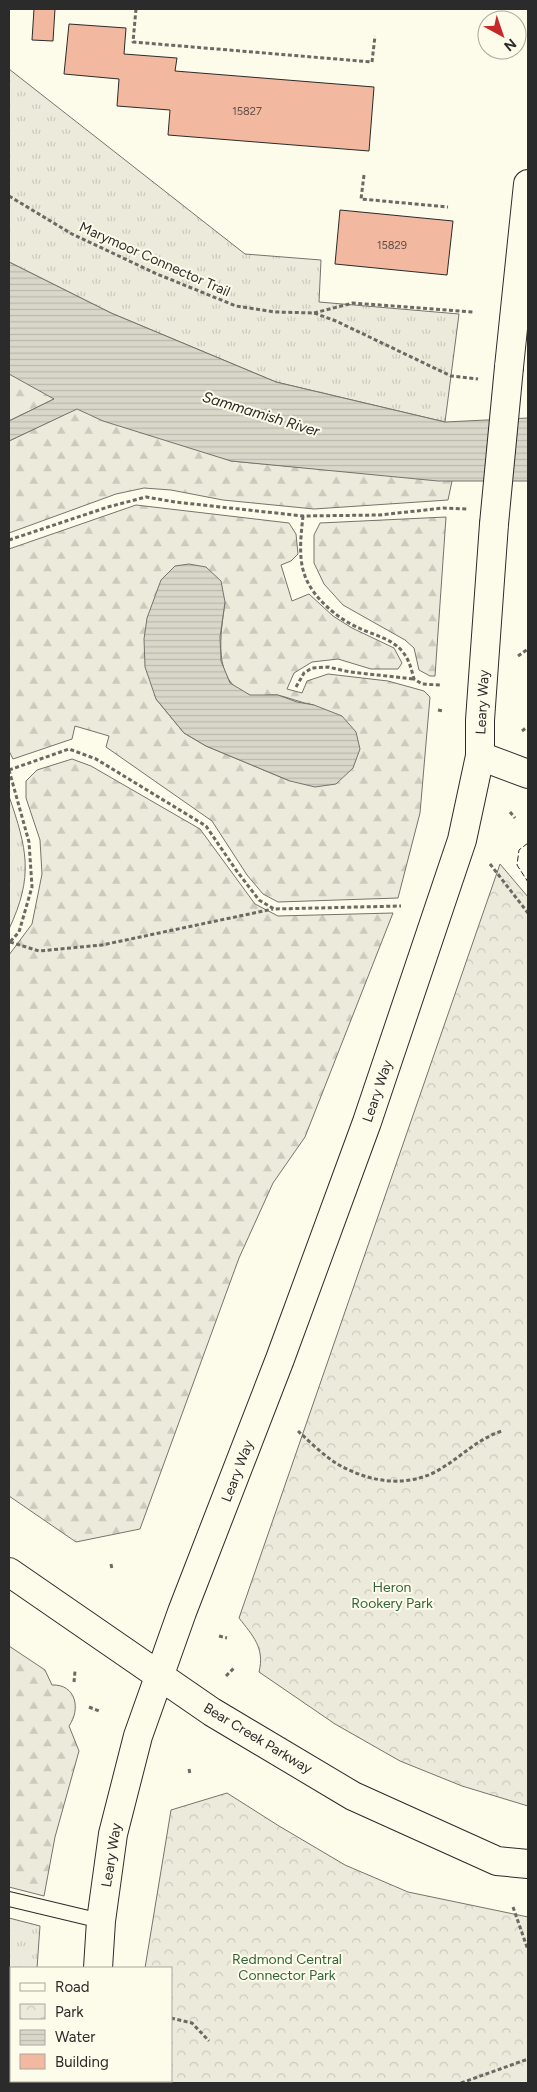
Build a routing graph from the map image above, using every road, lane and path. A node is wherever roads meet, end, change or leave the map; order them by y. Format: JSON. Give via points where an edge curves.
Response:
{"nodes":[{"id":1,"x":136,"y":9,"type":"edge"},
{"id":2,"x":375,"y":36,"type":"dead end"},
{"id":3,"x":364,"y":175,"type":"dead end"},
{"id":4,"x":528,"y":184,"type":"edge"},
{"id":5,"x":9,"y":196,"type":"edge"},
{"id":6,"x":448,"y":207,"type":"dead end"},
{"id":7,"x":473,"y":312,"type":"dead end"},
{"id":8,"x":314,"y":313,"type":"junction"},
{"id":9,"x":480,"y":380,"type":"dead end"},
{"id":10,"x":472,"y":509,"type":"dead end"},
{"id":11,"x":303,"y":516,"type":"junction"},
{"id":12,"x":9,"y":540,"type":"edge"},
{"id":13,"x":528,"y":649,"type":"edge"},
{"id":14,"x":518,"y":656,"type":"dead end"},
{"id":15,"x":414,"y":678,"type":"junction"},
{"id":16,"x":440,"y":685,"type":"dead end"},
{"id":17,"x":296,"y":687,"type":"dead end"},
{"id":18,"x":438,"y":710,"type":"dead end"},
{"id":19,"x":443,"y":711,"type":"dead end"},
{"id":20,"x":527,"y":727,"type":"dead end"},
{"id":21,"x":522,"y":731,"type":"dead end"},
{"id":22,"x":480,"y":756,"type":"junction"},
{"id":23,"x":9,"y":770,"type":"edge"},
{"id":24,"x":528,"y":774,"type":"edge"},
{"id":25,"x":510,"y":812,"type":"dead end"},
{"id":26,"x":515,"y":818,"type":"dead end"},
{"id":27,"x":490,"y":864,"type":"dead end"},
{"id":28,"x":401,"y":906,"type":"dead end"},
{"id":29,"x":274,"y":909,"type":"junction"},
{"id":30,"x":528,"y":913,"type":"edge"},
{"id":31,"x":9,"y":943,"type":"edge"},
{"id":32,"x":298,"y":1431,"type":"dead end"},
{"id":33,"x":502,"y":1431,"type":"dead end"},
{"id":34,"x":111,"y":1564,"type":"dead end"},
{"id":35,"x":112,"y":1569,"type":"dead end"},
{"id":36,"x":9,"y":1572,"type":"edge"},
{"id":37,"x":219,"y":1636,"type":"dead end"},
{"id":38,"x":227,"y":1638,"type":"dead end"},
{"id":39,"x":235,"y":1667,"type":"dead end"},
{"id":40,"x":75,"y":1671,"type":"dead end"},
{"id":41,"x":159,"y":1674,"type":"junction"},
{"id":42,"x":226,"y":1676,"type":"dead end"},
{"id":43,"x":74,"y":1682,"type":"dead end"},
{"id":44,"x":89,"y":1707,"type":"dead end"},
{"id":45,"x":99,"y":1711,"type":"dead end"},
{"id":46,"x":189,"y":1769,"type":"dead end"},
{"id":47,"x":190,"y":1774,"type":"dead end"},
{"id":48,"x":528,"y":1864,"type":"edge"},
{"id":49,"x":9,"y":1899,"type":"edge"},
{"id":50,"x":513,"y":1907,"type":"dead end"},
{"id":51,"x":101,"y":1921,"type":"junction"},
{"id":52,"x":528,"y":1950,"type":"edge"},
{"id":53,"x":98,"y":1967,"type":"edge"},
{"id":54,"x":172,"y":2018,"type":"edge"},
{"id":55,"x":208,"y":2041,"type":"dead end"},
{"id":56,"x":528,"y":2060,"type":"edge"},
{"id":57,"x":460,"y":2083,"type":"edge"}],
"edges":[{"from":1,"to":2,"type":"path","via":[[133,42],[372,62]]},
{"from":3,"to":6,"type":"path","via":[[361,199]]},
{"from":4,"to":22,"type":"street","name":"Leary Way","bridge":true,"via":[[494,524]]},
{"from":5,"to":8,"type":"path","name":"Marymoor Connector Trail","via":[[72,234],[236,306]]},
{"from":7,"to":8,"type":"path","via":[[353,303]]},
{"from":8,"to":9,"type":"path","name":"Marymoor Connector Trail","via":[[451,376]]},
{"from":10,"to":11,"type":"path"},
{"from":11,"to":12,"type":"path","via":[[146,497],[108,506]]},
{"from":11,"to":15,"type":"path","via":[[300,550],[304,576],[315,594],[339,616],[402,650],[410,662]]},
{"from":13,"to":14,"type":"path"},
{"from":15,"to":16,"type":"path","via":[[422,684]]},
{"from":15,"to":17,"type":"path","via":[[328,667],[312,668],[304,673]]},
{"from":18,"to":19,"type":"path"},
{"from":20,"to":21,"type":"path"},
{"from":22,"to":24,"type":"street"},
{"from":22,"to":41,"type":"street","name":"Leary Way","via":[[462,840],[367,1122]]},
{"from":23,"to":29,"type":"path","via":[[69,749],[96,759],[206,826],[259,900]]},
{"from":23,"to":31,"type":"path","via":[[29,842],[32,887],[19,932]]},
{"from":25,"to":26,"type":"path"},
{"from":27,"to":30,"type":"path"},
{"from":28,"to":29,"type":"path"},
{"from":29,"to":31,"type":"path","via":[[102,945],[39,951]]},
{"from":32,"to":33,"type":"path","via":[[338,1464],[387,1482],[410,1482],[438,1470],[491,1434]]},
{"from":34,"to":35,"type":"path"},
{"from":36,"to":41,"type":"street","name":"Bear Creek Parkway"},
{"from":37,"to":38,"type":"path"},
{"from":39,"to":42,"type":"path"},
{"from":40,"to":43,"type":"path"},
{"from":41,"to":48,"type":"street","name":"Bear Creek Parkway","via":[[212,1712],[353,1796],[497,1861]]},
{"from":41,"to":51,"type":"street","name":"Leary Way","via":[[121,1799]]},
{"from":44,"to":45,"type":"path"},
{"from":46,"to":47,"type":"path"},
{"from":49,"to":51,"type":"lane"},
{"from":50,"to":52,"type":"path"},
{"from":51,"to":53,"type":"street","name":"Leary Way"},
{"from":54,"to":55,"type":"path","via":[[192,2023]]},
{"from":56,"to":57,"type":"path"}]}
